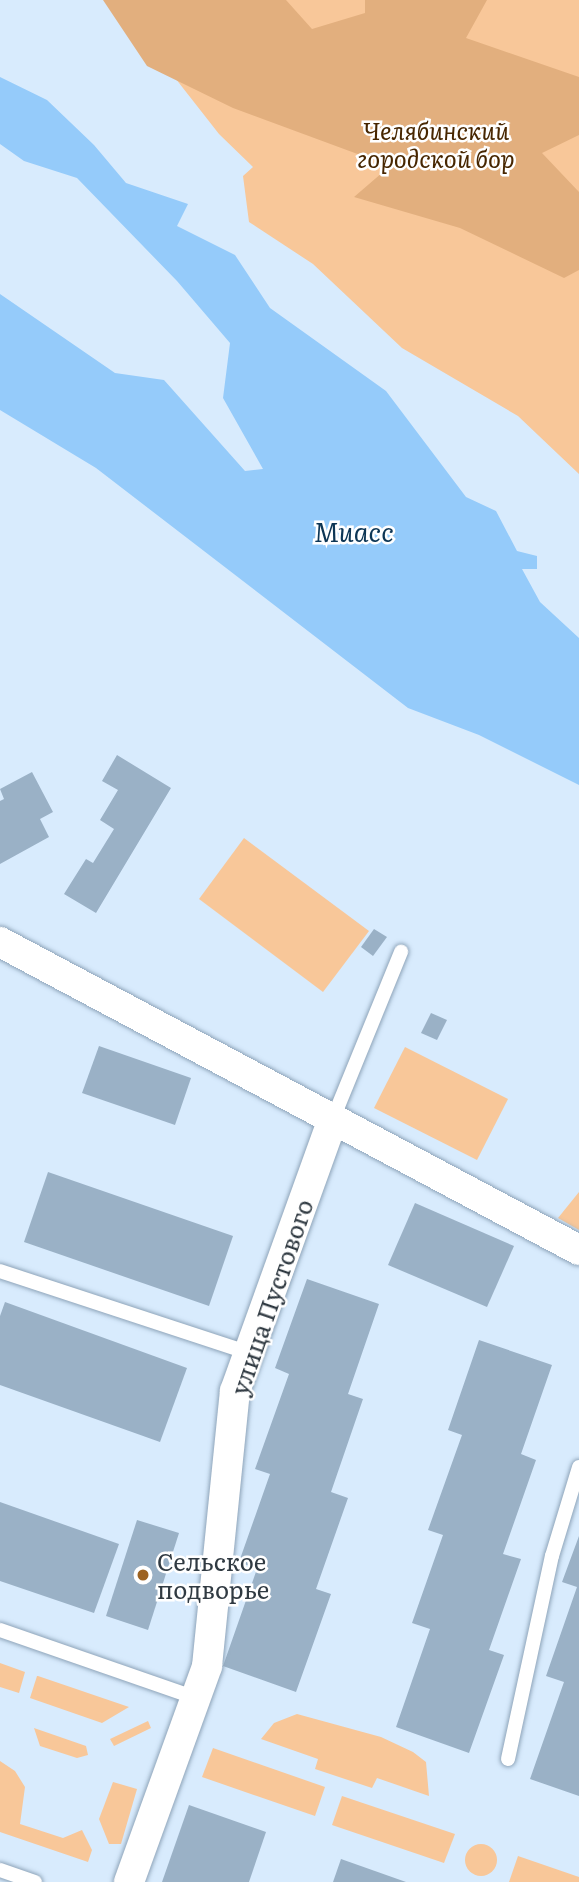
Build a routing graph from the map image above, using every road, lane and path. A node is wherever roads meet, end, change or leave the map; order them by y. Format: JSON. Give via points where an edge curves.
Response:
{"nodes":[{"id":1,"x":0,"y":942,"type":"edge"},
{"id":2,"x":401,"y":952,"type":"dead end"},
{"id":3,"x":332,"y":1121,"type":"junction"},
{"id":4,"x":579,"y":1250,"type":"edge"},
{"id":5,"x":0,"y":1271,"type":"edge"},
{"id":6,"x":249,"y":1353,"type":"junction"},
{"id":7,"x":579,"y":1467,"type":"edge"},
{"id":8,"x":0,"y":1630,"type":"edge"},
{"id":9,"x":196,"y":1698,"type":"junction"},
{"id":10,"x":508,"y":1759,"type":"dead end"},
{"id":11,"x":0,"y":1870,"type":"edge"},
{"id":12,"x":35,"y":1882,"type":"edge"},
{"id":13,"x":129,"y":1882,"type":"edge"}],
"edges":[{"from":1,"to":3,"type":"street"},
{"from":2,"to":3,"type":"lane"},
{"from":3,"to":4,"type":"street"},
{"from":3,"to":6,"type":"street","name":"улица Пустового"},
{"from":5,"to":6,"type":"lane"},
{"from":6,"to":9,"type":"street","name":"улица Пустового","via":[[235,1391],[207,1666]]},
{"from":7,"to":10,"type":"lane","via":[[552,1556]]},
{"from":8,"to":9,"type":"lane"},
{"from":9,"to":13,"type":"street","name":"улица Пустового"},
{"from":11,"to":12,"type":"lane"}]}
